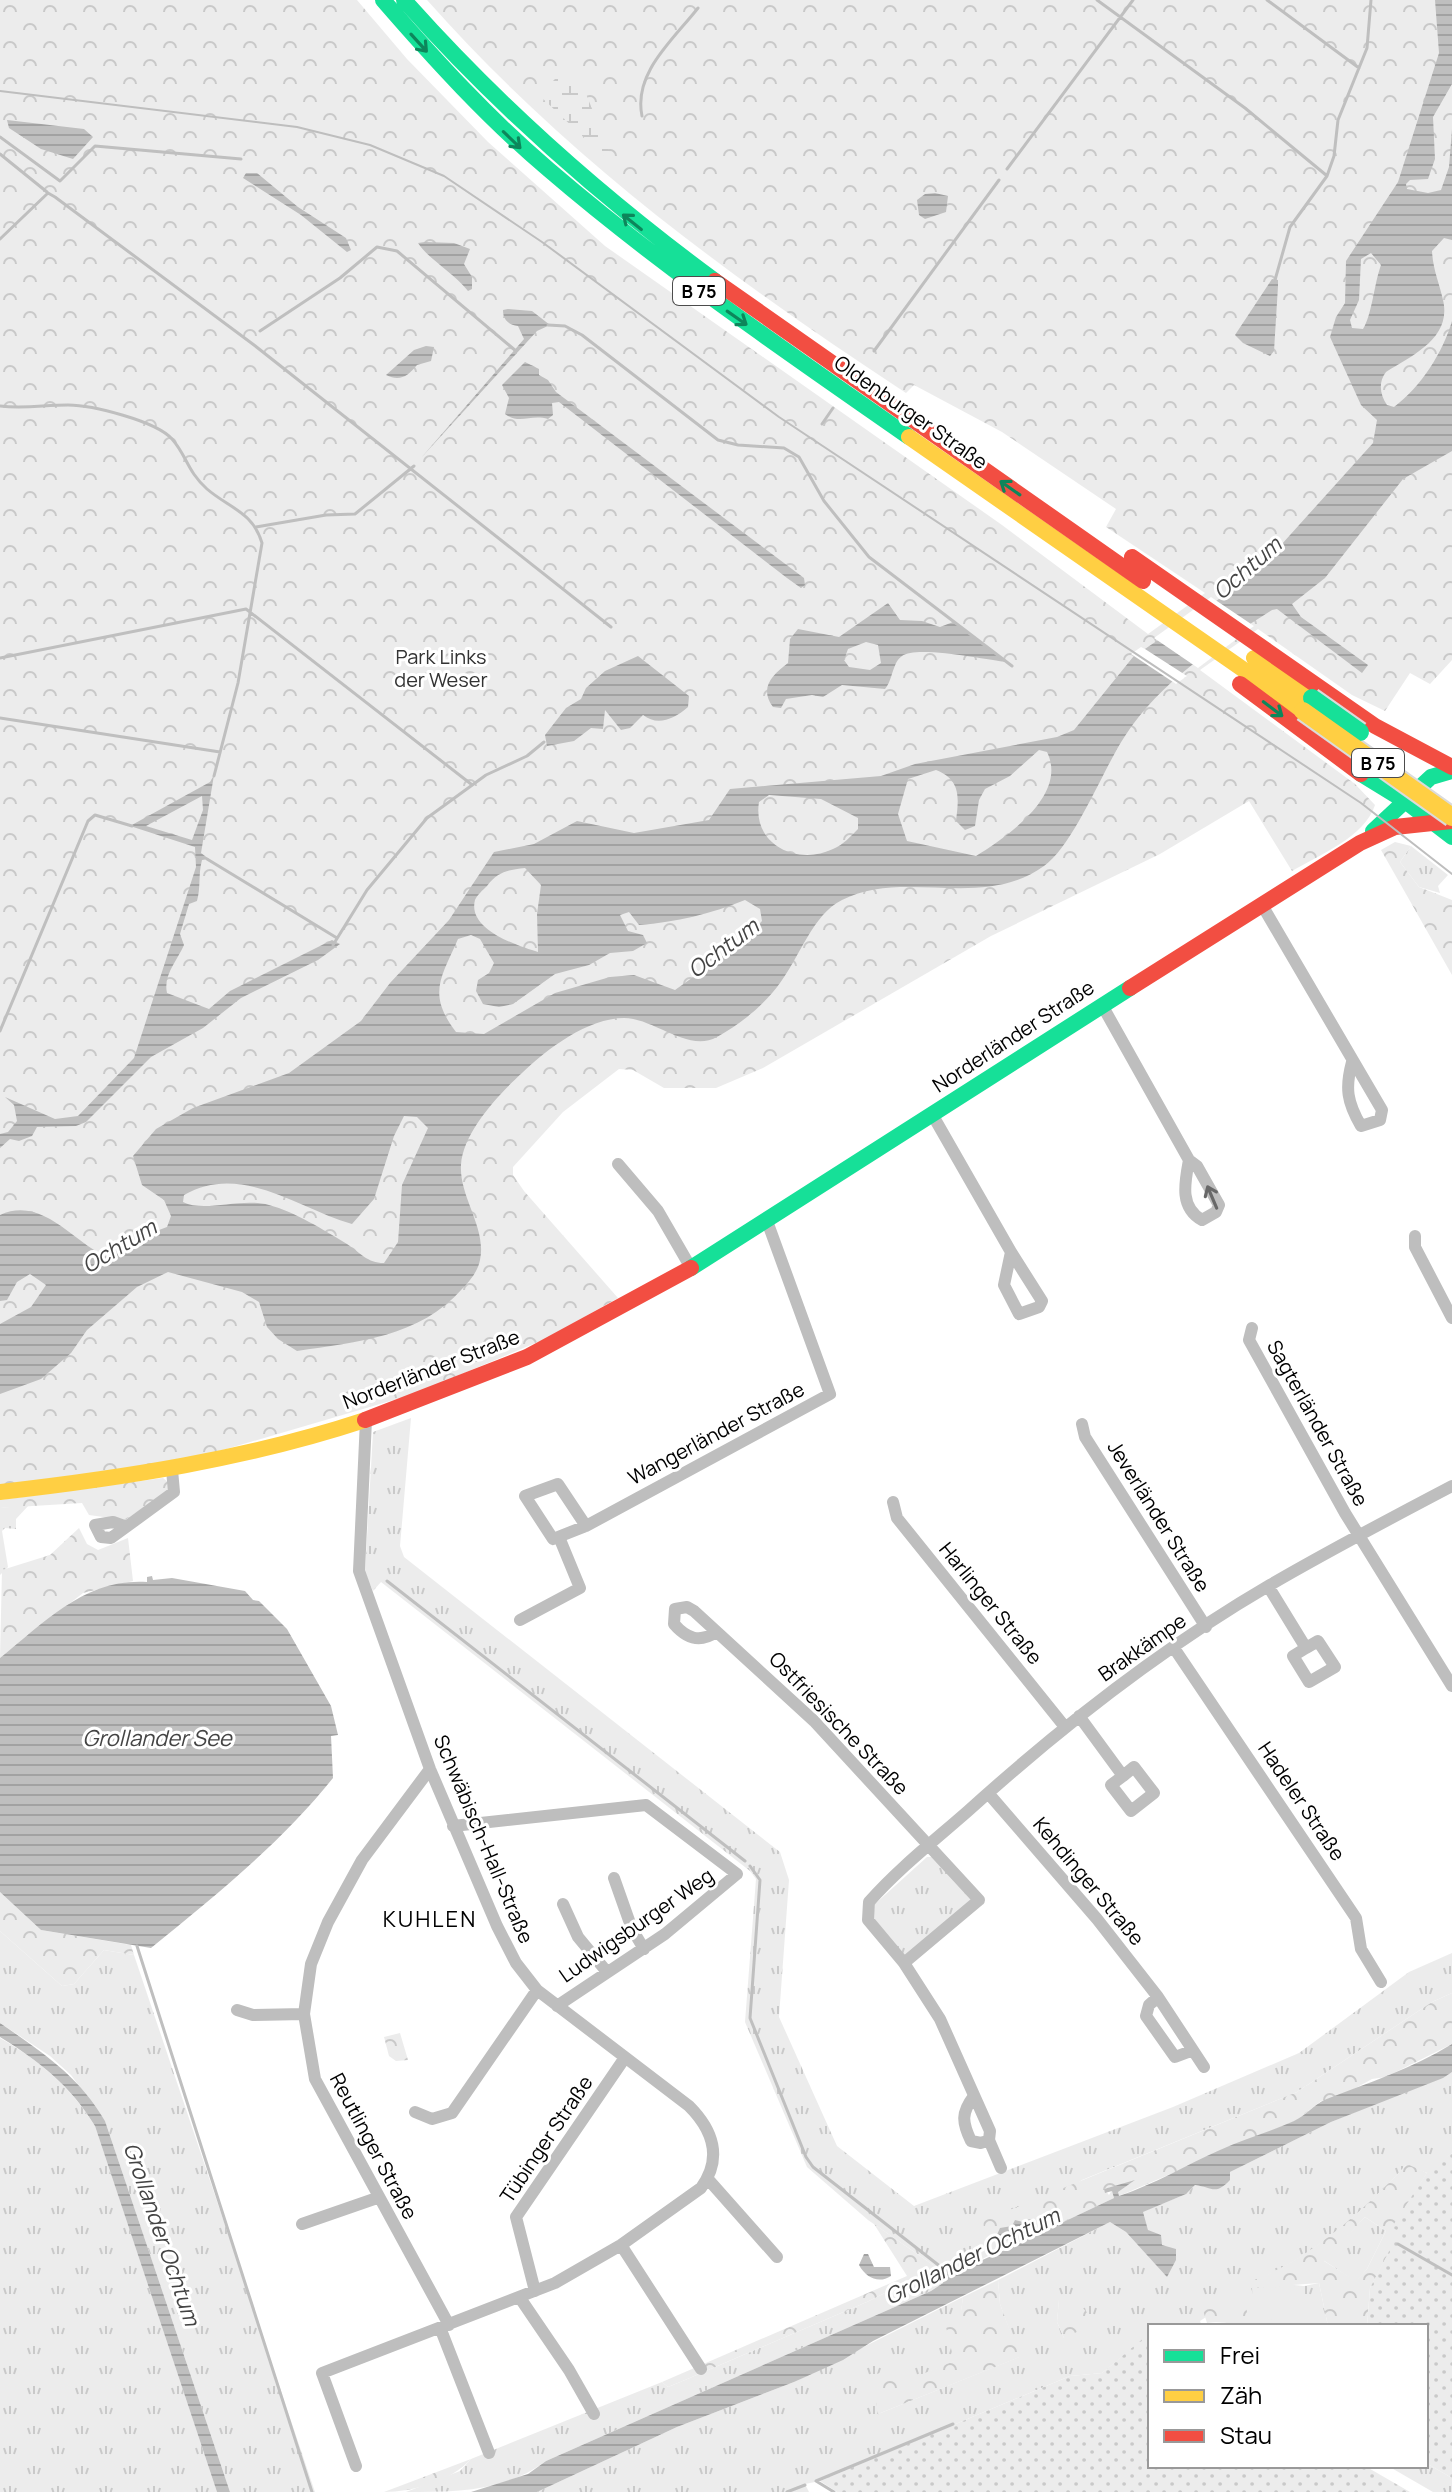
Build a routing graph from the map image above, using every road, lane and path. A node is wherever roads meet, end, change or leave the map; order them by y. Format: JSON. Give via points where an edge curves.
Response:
{"nodes":[{"id":1,"x":383,"y":0,"type":"edge"},
{"id":2,"x":404,"y":0,"type":"edge"},
{"id":3,"x":1073,"y":541,"type":"junction"},
{"id":4,"x":1178,"y":614,"type":"junction"},
{"id":5,"x":1229,"y":650,"type":"junction"},
{"id":6,"x":1307,"y":704,"type":"junction"},
{"id":7,"x":1452,"y":769,"type":"edge"},
{"id":8,"x":1361,"y":774,"type":"junction"},
{"id":9,"x":1452,"y":798,"type":"edge"},
{"id":10,"x":1405,"y":801,"type":"junction"},
{"id":11,"x":1388,"y":818,"type":"junction"},
{"id":12,"x":1446,"y":820,"type":"edge"},
{"id":13,"x":1452,"y":837,"type":"edge"},
{"id":14,"x":1360,"y":843,"type":"junction"},
{"id":15,"x":1262,"y":905,"type":"junction"},
{"id":16,"x":1102,"y":1005,"type":"junction"},
{"id":17,"x":1352,"y":1062,"type":"junction"},
{"id":18,"x":932,"y":1114,"type":"junction"},
{"id":19,"x":1189,"y":1160,"type":"dead end"},
{"id":20,"x":618,"y":1164,"type":"dead end"},
{"id":21,"x":767,"y":1221,"type":"junction"},
{"id":22,"x":1415,"y":1236,"type":"dead end"},
{"id":23,"x":1011,"y":1252,"type":"junction"},
{"id":24,"x":691,"y":1268,"type":"junction"},
{"id":25,"x":1452,"y":1318,"type":"edge"},
{"id":26,"x":1252,"y":1328,"type":"dead end"},
{"id":27,"x":366,"y":1420,"type":"junction"},
{"id":28,"x":1082,"y":1424,"type":"dead end"},
{"id":29,"x":172,"y":1470,"type":"junction"},
{"id":30,"x":1452,"y":1486,"type":"edge"},
{"id":31,"x":0,"y":1492,"type":"edge"},
{"id":32,"x":893,"y":1502,"type":"dead end"},
{"id":33,"x":124,"y":1526,"type":"dead end"},
{"id":34,"x":586,"y":1526,"type":"junction"},
{"id":35,"x":1361,"y":1534,"type":"junction"},
{"id":36,"x":559,"y":1537,"type":"junction"},
{"id":37,"x":1268,"y":1586,"type":"junction"},
{"id":38,"x":520,"y":1620,"type":"dead end"},
{"id":39,"x":1206,"y":1627,"type":"junction"},
{"id":40,"x":716,"y":1632,"type":"dead end"},
{"id":41,"x":1174,"y":1648,"type":"junction"},
{"id":42,"x":1306,"y":1648,"type":"dead end"},
{"id":43,"x":1452,"y":1686,"type":"edge"},
{"id":44,"x":1079,"y":1716,"type":"junction"},
{"id":45,"x":1065,"y":1727,"type":"junction"},
{"id":46,"x":430,"y":1769,"type":"junction"},
{"id":47,"x":1123,"y":1776,"type":"dead end"},
{"id":48,"x":988,"y":1793,"type":"junction"},
{"id":49,"x":453,"y":1826,"type":"junction"},
{"id":50,"x":929,"y":1845,"type":"junction"},
{"id":51,"x":614,"y":1878,"type":"dead end"},
{"id":52,"x":563,"y":1904,"type":"dead end"},
{"id":53,"x":644,"y":1949,"type":"junction"},
{"id":54,"x":904,"y":1963,"type":"junction"},
{"id":55,"x":607,"y":1972,"type":"junction"},
{"id":56,"x":1381,"y":1982,"type":"dead end"},
{"id":57,"x":537,"y":1990,"type":"junction"},
{"id":58,"x":1158,"y":1997,"type":"junction"},
{"id":59,"x":557,"y":2006,"type":"junction"},
{"id":60,"x":237,"y":2010,"type":"dead end"},
{"id":61,"x":304,"y":2014,"type":"junction"},
{"id":62,"x":1191,"y":2051,"type":"junction"},
{"id":63,"x":624,"y":2059,"type":"junction"},
{"id":64,"x":1204,"y":2067,"type":"dead end"},
{"id":65,"x":974,"y":2096,"type":"junction"},
{"id":66,"x":415,"y":2112,"type":"dead end"},
{"id":67,"x":989,"y":2140,"type":"junction"},
{"id":68,"x":1001,"y":2168,"type":"dead end"},
{"id":69,"x":707,"y":2178,"type":"junction"},
{"id":70,"x":377,"y":2198,"type":"junction"},
{"id":71,"x":302,"y":2224,"type":"dead end"},
{"id":72,"x":621,"y":2245,"type":"junction"},
{"id":73,"x":777,"y":2257,"type":"dead end"},
{"id":74,"x":535,"y":2291,"type":"junction"},
{"id":75,"x":520,"y":2298,"type":"junction"},
{"id":76,"x":445,"y":2327,"type":"junction"},
{"id":77,"x":701,"y":2369,"type":"dead end"},
{"id":78,"x":594,"y":2414,"type":"dead end"},
{"id":79,"x":489,"y":2453,"type":"dead end"},
{"id":80,"x":356,"y":2466,"type":"dead end"}],
"edges":[{"from":1,"to":3,"type":"main road","name":"Oldenburger Straße","number":"B 75","one_way":true,"via":[[503,132],[627,237]]},
{"from":3,"to":2,"type":"main road","name":"Oldenburger Straße","number":"B 75","one_way":true,"via":[[631,221],[535,139]]},
{"from":3,"to":4,"type":"main road","name":"Oldenburger Straße","number":"B 75"},
{"from":3,"to":4,"type":"main road","via":[[1085,571]]},
{"from":4,"to":5,"type":"main road","name":"Oldenburger Straße","number":"B 75"},
{"from":4,"to":5,"type":"main road"},
{"from":5,"to":6,"type":"main road","name":"Oldenburger Straße","number":"B 75"},
{"from":5,"to":7,"type":"main road"},
{"from":5,"to":8,"type":"main road","one_way":true},
{"from":6,"to":9,"type":"main road","name":"Oldenburger Straße","number":"B 75","bridge":true},
{"from":6,"to":12,"type":"main road","name":"Oldenburger Straße","number":"B 75","bridge":true},
{"from":7,"to":10,"type":"main road","name":"Norderländer Straße","via":[[1431,777]]},
{"from":8,"to":10,"type":"main road"},
{"from":8,"to":11,"type":"main road","via":[[1379,793]]},
{"from":10,"to":11,"type":"main road","name":"Norderländer Straße"},
{"from":10,"to":12,"type":"main road"},
{"from":11,"to":14,"type":"main road","name":"Norderländer Straße"},
{"from":12,"to":13,"type":"main road"},
{"from":12,"to":14,"type":"main road","name":"Norderländer Straße","via":[[1395,827]]},
{"from":14,"to":15,"type":"main road","name":"Norderländer Straße"},
{"from":15,"to":16,"type":"main road","name":"Norderländer Straße"},
{"from":15,"to":17,"type":"street"},
{"from":16,"to":18,"type":"main road","name":"Norderländer Straße"},
{"from":16,"to":19,"type":"street"},
{"from":17,"to":17,"type":"street","via":[[1348,1104],[1367,1127],[1380,1120],[1382,1110]]},
{"from":18,"to":21,"type":"main road","name":"Norderländer Straße"},
{"from":18,"to":23,"type":"street"},
{"from":20,"to":24,"type":"street","via":[[658,1211]]},
{"from":21,"to":24,"type":"main road","name":"Norderländer Straße"},
{"from":21,"to":34,"type":"street","name":"Wangerländer Straße","via":[[830,1394]]},
{"from":22,"to":25,"type":"street","via":[[1415,1247]]},
{"from":23,"to":23,"type":"street","via":[[1004,1285],[1019,1314],[1026,1314],[1042,1301]]},
{"from":24,"to":27,"type":"main road","name":"Norderländer Straße","via":[[499,1370]]},
{"from":26,"to":35,"type":"street","name":"Sagterländer Straße","via":[[1249,1340]]},
{"from":27,"to":29,"type":"main road","name":"Norderländer Straße"},
{"from":27,"to":46,"type":"street","name":"Schwäbisch-Hall-Straße","via":[[359,1571]]},
{"from":28,"to":39,"type":"street","name":"Jeverländer Straße","via":[[1085,1437]]},
{"from":29,"to":31,"type":"main road","name":"Norderländer Straße"},
{"from":29,"to":33,"type":"street","via":[[174,1492]]},
{"from":30,"to":35,"type":"street","name":"Brakkämpe"},
{"from":32,"to":45,"type":"street","name":"Harlinger Straße","via":[[897,1518]]},
{"from":34,"to":36,"type":"street"},
{"from":34,"to":36,"type":"street","via":[[558,1484],[525,1496],[553,1539]]},
{"from":35,"to":37,"type":"street","name":"Brakkämpe"},
{"from":35,"to":43,"type":"street","name":"Sagterländer Straße"},
{"from":36,"to":38,"type":"street","via":[[580,1588]]},
{"from":37,"to":39,"type":"street","name":"Brakkämpe"},
{"from":37,"to":42,"type":"street"},
{"from":39,"to":41,"type":"street","name":"Brakkämpe"},
{"from":40,"to":50,"type":"street","name":"Ostfriesische Straße","via":[[814,1721]]},
{"from":41,"to":44,"type":"street","name":"Brakkämpe"},
{"from":41,"to":56,"type":"street","name":"Hadeler Straße","via":[[1356,1918],[1361,1949]]},
{"from":44,"to":45,"type":"street","name":"Brakkämpe"},
{"from":44,"to":47,"type":"street"},
{"from":45,"to":48,"type":"street","name":"Brakkämpe"},
{"from":46,"to":49,"type":"street","name":"Schwäbisch-Hall-Straße"},
{"from":46,"to":61,"type":"street","name":"Reutlinger Straße","via":[[362,1860],[328,1922],[311,1964]]},
{"from":48,"to":50,"type":"street","name":"Brakkämpe"},
{"from":48,"to":58,"type":"street","name":"Kehdinger Straße"},
{"from":49,"to":53,"type":"street","name":"Ludwigsburger Weg","via":[[646,1805],[737,1874]]},
{"from":49,"to":57,"type":"street","name":"Schwäbisch-Hall-Straße","via":[[516,1963]]},
{"from":50,"to":54,"type":"street","name":"Brakkämpe","via":[[867,1907],[871,1925]]},
{"from":50,"to":54,"type":"street","via":[[979,1900]]},
{"from":51,"to":53,"type":"street"},
{"from":52,"to":55,"type":"street","via":[[578,1937]]},
{"from":53,"to":55,"type":"street","name":"Ludwigsburger Weg"},
{"from":54,"to":65,"type":"street","via":[[940,2019]]},
{"from":55,"to":59,"type":"street","name":"Ludwigsburger Weg"},
{"from":57,"to":59,"type":"street","name":"Schwäbisch-Hall-Straße"},
{"from":57,"to":66,"type":"street","via":[[452,2113],[432,2119]]},
{"from":58,"to":62,"type":"street","name":"Kehdinger Straße"},
{"from":58,"to":62,"type":"street","via":[[1146,2016],[1159,2038],[1175,2057]]},
{"from":59,"to":63,"type":"street","name":"Schwäbisch-Hall-Straße"},
{"from":60,"to":61,"type":"street","via":[[253,2015]]},
{"from":61,"to":70,"type":"street","name":"Reutlinger Straße","via":[[315,2079]]},
{"from":62,"to":64,"type":"street","name":"Kehdinger Straße"},
{"from":63,"to":69,"type":"street","name":"Schwäbisch-Hall-Straße","via":[[703,2121],[714,2145]]},
{"from":63,"to":74,"type":"street","name":"Tübinger Straße","via":[[516,2217]]},
{"from":65,"to":67,"type":"street"},
{"from":65,"to":67,"type":"street","via":[[963,2113],[963,2125],[971,2141]]},
{"from":67,"to":68,"type":"street"},
{"from":69,"to":72,"type":"street"},
{"from":69,"to":73,"type":"street"},
{"from":70,"to":71,"type":"street"},
{"from":70,"to":76,"type":"street","name":"Reutlinger Straße"},
{"from":72,"to":74,"type":"street"},
{"from":72,"to":77,"type":"street"},
{"from":74,"to":75,"type":"street"},
{"from":75,"to":76,"type":"street"},
{"from":75,"to":78,"type":"street"},
{"from":76,"to":79,"type":"street","name":"Reutlinger Straße"},
{"from":76,"to":80,"type":"street","via":[[322,2373]]}]}
